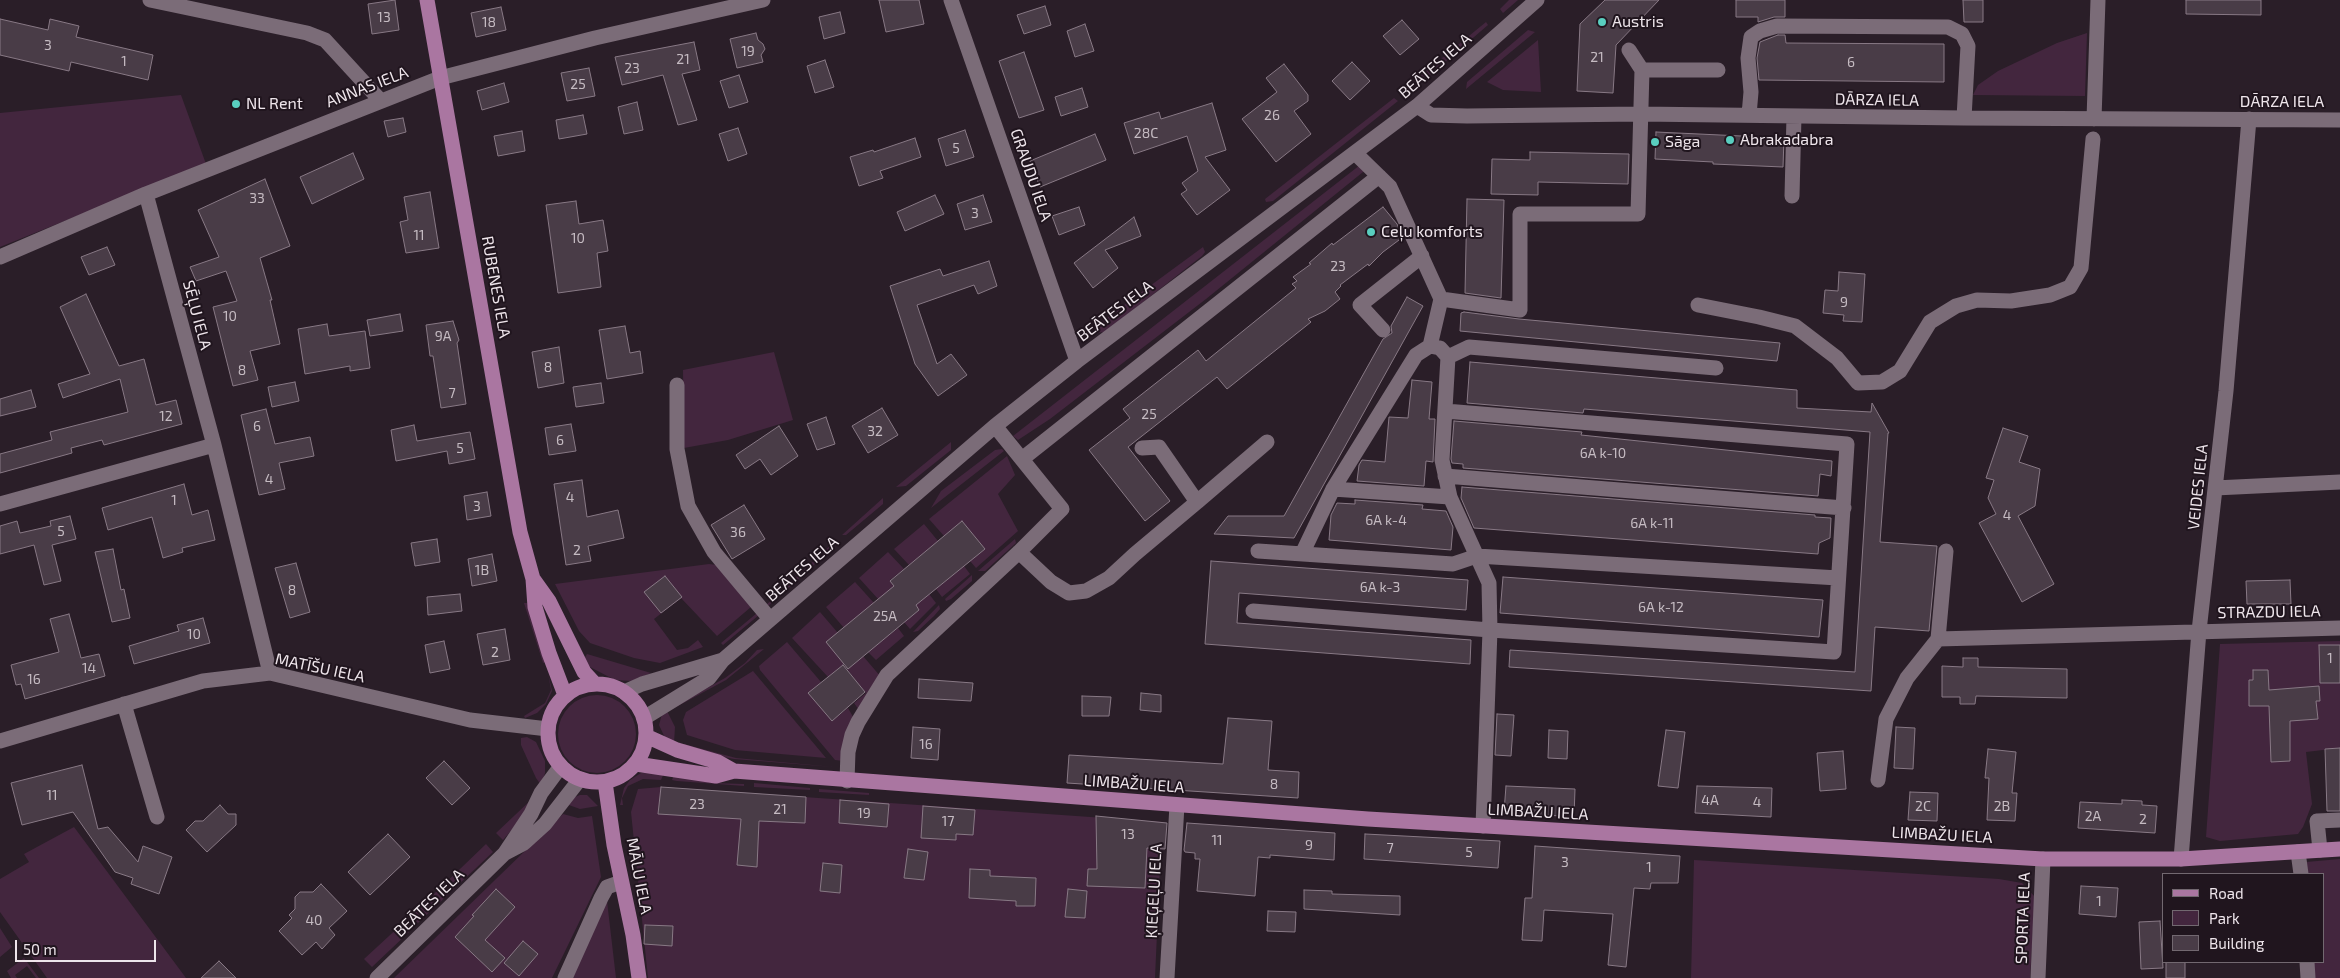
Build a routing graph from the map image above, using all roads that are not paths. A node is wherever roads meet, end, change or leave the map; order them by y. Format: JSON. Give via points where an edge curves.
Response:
{"nodes":[{"id":1,"x":150,"y":0,"type":"edge"},
{"id":2,"x":427,"y":0,"type":"edge"},
{"id":3,"x":763,"y":0,"type":"edge"},
{"id":4,"x":951,"y":0,"type":"edge"},
{"id":5,"x":1537,"y":0,"type":"edge"},
{"id":6,"x":2098,"y":0,"type":"edge"},
{"id":7,"x":1629,"y":50,"type":"dead end"},
{"id":8,"x":1642,"y":70,"type":"junction"},
{"id":9,"x":1718,"y":70,"type":"dead end"},
{"id":10,"x":440,"y":78,"type":"junction"},
{"id":11,"x":380,"y":100,"type":"junction"},
{"id":12,"x":1418,"y":106,"type":"junction"},
{"id":13,"x":1640,"y":114,"type":"junction"},
{"id":14,"x":1749,"y":115,"type":"junction"},
{"id":15,"x":1794,"y":116,"type":"junction"},
{"id":16,"x":1964,"y":118,"type":"junction"},
{"id":17,"x":2094,"y":119,"type":"junction"},
{"id":18,"x":2249,"y":119,"type":"junction"},
{"id":19,"x":2340,"y":120,"type":"edge"},
{"id":20,"x":2093,"y":139,"type":"dead end"},
{"id":21,"x":1355,"y":153,"type":"junction"},
{"id":22,"x":1379,"y":176,"type":"junction"},
{"id":23,"x":146,"y":194,"type":"junction"},
{"id":24,"x":1792,"y":196,"type":"dead end"},
{"id":25,"x":1422,"y":256,"type":"junction"},
{"id":26,"x":0,"y":257,"type":"edge"},
{"id":27,"x":1441,"y":299,"type":"junction"},
{"id":28,"x":1698,"y":305,"type":"dead end"},
{"id":29,"x":1383,"y":330,"type":"dead end"},
{"id":30,"x":1430,"y":346,"type":"junction"},
{"id":31,"x":1448,"y":357,"type":"junction"},
{"id":32,"x":1077,"y":361,"type":"junction"},
{"id":33,"x":1716,"y":368,"type":"dead end"},
{"id":34,"x":677,"y":385,"type":"dead end"},
{"id":35,"x":1445,"y":411,"type":"junction"},
{"id":36,"x":995,"y":426,"type":"junction"},
{"id":37,"x":1268,"y":442,"type":"dead end"},
{"id":38,"x":214,"y":445,"type":"junction"},
{"id":39,"x":1142,"y":448,"type":"dead end"},
{"id":40,"x":1022,"y":459,"type":"junction"},
{"id":41,"x":1445,"y":476,"type":"junction"},
{"id":42,"x":2340,"y":482,"type":"edge"},
{"id":43,"x":2215,"y":488,"type":"junction"},
{"id":44,"x":1333,"y":490,"type":"junction"},
{"id":45,"x":1450,"y":497,"type":"junction"},
{"id":46,"x":1198,"y":502,"type":"junction"},
{"id":47,"x":0,"y":504,"type":"edge"},
{"id":48,"x":1844,"y":508,"type":"junction"},
{"id":49,"x":1258,"y":551,"type":"dead end"},
{"id":50,"x":1946,"y":551,"type":"dead end"},
{"id":51,"x":1019,"y":552,"type":"junction"},
{"id":52,"x":1302,"y":554,"type":"junction"},
{"id":53,"x":1477,"y":556,"type":"junction"},
{"id":54,"x":1838,"y":578,"type":"junction"},
{"id":55,"x":533,"y":579,"type":"junction"},
{"id":56,"x":1253,"y":611,"type":"dead end"},
{"id":57,"x":770,"y":619,"type":"junction"},
{"id":58,"x":2340,"y":628,"type":"edge"},
{"id":59,"x":1490,"y":630,"type":"junction"},
{"id":60,"x":2199,"y":631,"type":"junction"},
{"id":61,"x":1938,"y":640,"type":"junction"},
{"id":62,"x":723,"y":660,"type":"junction"},
{"id":63,"x":270,"y":673,"type":"junction"},
{"id":64,"x":594,"y":684,"type":"junction"},
{"id":65,"x":624,"y":692,"type":"junction"},
{"id":66,"x":566,"y":696,"type":"junction"},
{"id":67,"x":124,"y":704,"type":"junction"},
{"id":68,"x":644,"y":718,"type":"junction"},
{"id":69,"x":548,"y":729,"type":"junction"},
{"id":70,"x":646,"y":736,"type":"junction"},
{"id":71,"x":0,"y":741,"type":"edge"},
{"id":72,"x":636,"y":764,"type":"junction"},
{"id":73,"x":561,"y":766,"type":"junction"},
{"id":74,"x":734,"y":771,"type":"junction"},
{"id":75,"x":580,"y":779,"type":"junction"},
{"id":76,"x":1878,"y":780,"type":"dead end"},
{"id":77,"x":847,"y":781,"type":"junction"},
{"id":78,"x":605,"y":782,"type":"junction"},
{"id":79,"x":1177,"y":805,"type":"junction"},
{"id":80,"x":157,"y":817,"type":"dead end"},
{"id":81,"x":2340,"y":820,"type":"edge"},
{"id":82,"x":1483,"y":826,"type":"junction"},
{"id":83,"x":2340,"y":849,"type":"edge"},
{"id":84,"x":2320,"y":850,"type":"junction"},
{"id":85,"x":2298,"y":852,"type":"junction"},
{"id":86,"x":505,"y":853,"type":"junction"},
{"id":87,"x":2043,"y":858,"type":"junction"},
{"id":88,"x":2181,"y":859,"type":"junction"},
{"id":89,"x":2301,"y":873,"type":"edge"},
{"id":90,"x":621,"y":882,"type":"junction"},
{"id":91,"x":2307,"y":963,"type":"edge"},
{"id":92,"x":377,"y":978,"type":"edge"},
{"id":93,"x":565,"y":978,"type":"edge"},
{"id":94,"x":639,"y":978,"type":"edge"},
{"id":95,"x":1167,"y":978,"type":"edge"},
{"id":96,"x":2038,"y":978,"type":"edge"},
{"id":97,"x":2308,"y":978,"type":"edge"}],
"edges":[{"from":1,"to":11,"type":"street","via":[[307,33],[325,40]]},
{"from":2,"to":10,"type":"main road","name":"RUBENES IELA"},
{"from":3,"to":10,"type":"street","name":"ANNAS IELA"},
{"from":4,"to":32,"type":"street","name":"GRAUDU IELA"},
{"from":5,"to":12,"type":"street","name":"BEĀTES IELA"},
{"from":6,"to":17,"type":"street"},
{"from":7,"to":8,"type":"street"},
{"from":8,"to":9,"type":"street"},
{"from":8,"to":13,"type":"street"},
{"from":10,"to":11,"type":"street","name":"ANNAS IELA"},
{"from":10,"to":55,"type":"main road","name":"RUBENES IELA","via":[[520,532]]},
{"from":11,"to":23,"type":"street","name":"ANNAS IELA"},
{"from":12,"to":13,"type":"street","name":"DĀRZA IELA","via":[[1431,115]]},
{"from":12,"to":21,"type":"street","name":"BEĀTES IELA"},
{"from":13,"to":14,"type":"street","name":"DĀRZA IELA"},
{"from":13,"to":27,"type":"street","via":[[1638,214],[1520,214],[1520,310]]},
{"from":14,"to":15,"type":"street","name":"DĀRZA IELA"},
{"from":14,"to":16,"type":"street","via":[[1748,58],[1751,37],[1760,31],[1777,26],[1948,27],[1962,34],[1968,46]]},
{"from":15,"to":16,"type":"street","name":"DĀRZA IELA"},
{"from":15,"to":24,"type":"street"},
{"from":16,"to":17,"type":"street","name":"DĀRZA IELA"},
{"from":17,"to":18,"type":"street","name":"DĀRZA IELA"},
{"from":18,"to":19,"type":"street","name":"DĀRZA IELA"},
{"from":18,"to":43,"type":"street","name":"VEIDES IELA"},
{"from":20,"to":28,"type":"street","via":[[2081,268],[2070,287],[2050,295],[2011,301],[1977,300],[1956,306],[1930,322],[1900,371],[1882,382],[1858,383],[1837,358],[1795,326]]},
{"from":21,"to":22,"type":"street"},
{"from":21,"to":32,"type":"street","name":"BEĀTES IELA"},
{"from":22,"to":25,"type":"street","via":[[1390,187]]},
{"from":22,"to":40,"type":"street"},
{"from":23,"to":26,"type":"street","name":"ANNAS IELA"},
{"from":23,"to":38,"type":"street","name":"SĒĻU IELA"},
{"from":25,"to":27,"type":"street"},
{"from":25,"to":29,"type":"street","via":[[1360,305]]},
{"from":27,"to":30,"type":"street"},
{"from":30,"to":31,"type":"street","via":[[1440,348]]},
{"from":30,"to":44,"type":"street","via":[[1416,355]]},
{"from":31,"to":33,"type":"street","via":[[1468,347]]},
{"from":31,"to":35,"type":"street"},
{"from":32,"to":36,"type":"street","name":"BEĀTES IELA"},
{"from":34,"to":57,"type":"street","via":[[677,449],[688,506],[714,552]]},
{"from":35,"to":41,"type":"street","via":[[1442,460]]},
{"from":35,"to":48,"type":"street","via":[[1847,444]]},
{"from":36,"to":40,"type":"street"},
{"from":36,"to":57,"type":"street","name":"BEĀTES IELA"},
{"from":37,"to":46,"type":"street"},
{"from":38,"to":47,"type":"street"},
{"from":38,"to":63,"type":"street","name":"SĒĻU IELA"},
{"from":39,"to":46,"type":"street","via":[[1159,447]]},
{"from":40,"to":51,"type":"street","via":[[1062,509]]},
{"from":41,"to":45,"type":"street"},
{"from":41,"to":48,"type":"street"},
{"from":42,"to":43,"type":"street"},
{"from":43,"to":60,"type":"street","name":"VEIDES IELA"},
{"from":44,"to":45,"type":"street"},
{"from":44,"to":52,"type":"street"},
{"from":45,"to":53,"type":"street"},
{"from":46,"to":51,"type":"street","via":[[1109,578],[1086,591],[1069,593],[1050,582]]},
{"from":48,"to":54,"type":"street"},
{"from":49,"to":52,"type":"street"},
{"from":50,"to":61,"type":"street"},
{"from":51,"to":77,"type":"street","via":[[887,675],[852,735]]},
{"from":52,"to":53,"type":"street","via":[[1454,564]]},
{"from":53,"to":54,"type":"street"},
{"from":53,"to":59,"type":"street","via":[[1489,583]]},
{"from":54,"to":59,"type":"street","via":[[1834,652]]},
{"from":55,"to":64,"type":"main road","name":"RUBENES IELA","via":[[549,601],[580,664]]},
{"from":55,"to":66,"type":"main road","name":"RUBENES IELA","via":[[535,607]]},
{"from":56,"to":59,"type":"street"},
{"from":57,"to":62,"type":"street","name":"BEĀTES IELA"},
{"from":58,"to":60,"type":"street","name":"STRAZDU IELA"},
{"from":59,"to":82,"type":"street"},
{"from":60,"to":61,"type":"street","name":"STRAZDU IELA"},
{"from":60,"to":88,"type":"street","name":"VEIDES IELA"},
{"from":61,"to":76,"type":"street","via":[[1907,678],[1886,719]]},
{"from":62,"to":65,"type":"street","name":"BEĀTES IELA"},
{"from":62,"to":68,"type":"street","name":"BEĀTES IELA","via":[[709,678]]},
{"from":63,"to":67,"type":"street","name":"MATĪŠU IELA","via":[[203,681]]},
{"from":63,"to":69,"type":"street","name":"MATĪŠU IELA","via":[[470,720]]},
{"from":64,"to":65,"type":"main road","via":[[605,684]]},
{"from":64,"to":66,"type":"main road"},
{"from":65,"to":68,"type":"main road"},
{"from":66,"to":69,"type":"main road","via":[[556,705]]},
{"from":67,"to":71,"type":"street","name":"MATĪŠU IELA"},
{"from":67,"to":80,"type":"street"},
{"from":68,"to":70,"type":"main road"},
{"from":69,"to":73,"type":"main road","via":[[549,743]]},
{"from":70,"to":72,"type":"main road"},
{"from":70,"to":74,"type":"main road","name":"LIMBAŽU IELA"},
{"from":72,"to":74,"type":"main road","name":"LIMBAŽU IELA","via":[[707,776]]},
{"from":72,"to":78,"type":"main road"},
{"from":73,"to":75,"type":"main road"},
{"from":73,"to":86,"type":"street","name":"BEĀTES IELA"},
{"from":74,"to":77,"type":"main road","name":"LIMBAŽU IELA"},
{"from":75,"to":78,"type":"main road"},
{"from":75,"to":86,"type":"street","name":"BEĀTES IELA","via":[[545,824],[524,843]]},
{"from":77,"to":79,"type":"main road","name":"LIMBAŽU IELA"},
{"from":78,"to":90,"type":"main road","name":"MĀLU IELA"},
{"from":79,"to":82,"type":"main road","name":"LIMBAŽU IELA"},
{"from":79,"to":95,"type":"street","name":"ĶIEĢEĻU IELA"},
{"from":81,"to":84,"type":"street","via":[[2317,822]]},
{"from":82,"to":87,"type":"main road","name":"LIMBAŽU IELA"},
{"from":83,"to":84,"type":"main road","name":"LIMBAŽU IELA"},
{"from":84,"to":85,"type":"main road","name":"LIMBAŽU IELA"},
{"from":85,"to":88,"type":"main road","name":"LIMBAŽU IELA"},
{"from":85,"to":89,"type":"street"},
{"from":86,"to":92,"type":"street","name":"BEĀTES IELA"},
{"from":87,"to":88,"type":"main road","name":"LIMBAŽU IELA"},
{"from":87,"to":96,"type":"street","name":"SPORTA IELA"},
{"from":90,"to":93,"type":"street","via":[[607,887],[600,898]]},
{"from":90,"to":94,"type":"main road","name":"MĀLU IELA"},
{"from":91,"to":97,"type":"street"}]}
